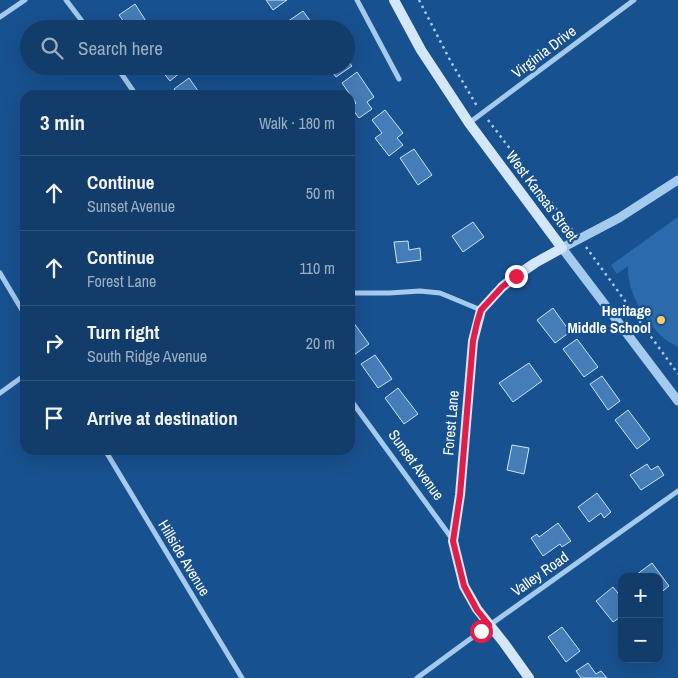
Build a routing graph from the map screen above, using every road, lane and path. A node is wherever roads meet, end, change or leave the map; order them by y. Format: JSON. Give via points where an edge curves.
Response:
{"nodes":[{"id":1,"x":25,"y":0,"type":"edge"},
{"id":2,"x":66,"y":0,"type":"edge"},
{"id":3,"x":357,"y":0,"type":"edge"},
{"id":4,"x":394,"y":0,"type":"edge"},
{"id":5,"x":419,"y":0,"type":"edge"},
{"id":6,"x":634,"y":0,"type":"edge"},
{"id":7,"x":0,"y":17,"type":"edge"},
{"id":8,"x":81,"y":20,"type":"edge"},
{"id":9,"x":122,"y":75,"type":"edge"},
{"id":10,"x":398,"y":79,"type":"dead end"},
{"id":11,"x":133,"y":90,"type":"edge"},
{"id":12,"x":474,"y":101,"type":"dead end"},
{"id":13,"x":469,"y":123,"type":"junction"},
{"id":14,"x":494,"y":128,"type":"dead end"},
{"id":15,"x":678,"y":180,"type":"edge"},
{"id":16,"x":568,"y":224,"type":"dead end"},
{"id":17,"x":562,"y":248,"type":"junction"},
{"id":18,"x":598,"y":263,"type":"dead end"},
{"id":19,"x":0,"y":273,"type":"edge"},
{"id":20,"x":355,"y":293,"type":"edge"},
{"id":21,"x":20,"y":307,"type":"edge"},
{"id":22,"x":481,"y":310,"type":"junction"},
{"id":23,"x":678,"y":374,"type":"edge"},
{"id":24,"x":20,"y":379,"type":"edge"},
{"id":25,"x":0,"y":393,"type":"edge"},
{"id":26,"x":678,"y":401,"type":"edge"},
{"id":27,"x":355,"y":406,"type":"edge"},
{"id":28,"x":108,"y":455,"type":"edge"},
{"id":29,"x":678,"y":491,"type":"edge"},
{"id":30,"x":453,"y":541,"type":"junction"},
{"id":31,"x":489,"y":625,"type":"junction"},
{"id":32,"x":242,"y":678,"type":"edge"},
{"id":33,"x":417,"y":678,"type":"edge"},
{"id":34,"x":529,"y":678,"type":"edge"}],
"edges":[{"from":1,"to":7,"type":"street"},
{"from":2,"to":8,"type":"street"},
{"from":3,"to":10,"type":"street"},
{"from":4,"to":13,"type":"main road","name":"West Kansas Street","via":[[421,50]]},
{"from":5,"to":12,"type":"path"},
{"from":6,"to":13,"type":"street","name":"Virginia Drive"},
{"from":9,"to":11,"type":"street"},
{"from":13,"to":17,"type":"main road","name":"West Kansas Street"},
{"from":14,"to":16,"type":"path"},
{"from":15,"to":17,"type":"street","via":[[619,218]]},
{"from":17,"to":22,"type":"main road","via":[[516,276]]},
{"from":17,"to":26,"type":"street","name":"West Kansas Street"},
{"from":18,"to":23,"type":"path"},
{"from":19,"to":21,"type":"street"},
{"from":20,"to":22,"type":"street","via":[[440,293]]},
{"from":22,"to":30,"type":"main road","name":"Forest Lane","via":[[473,341]]},
{"from":24,"to":25,"type":"street"},
{"from":27,"to":30,"type":"street","name":"Sunset Avenue"},
{"from":28,"to":32,"type":"street","name":"Hillside Avenue"},
{"from":29,"to":31,"type":"street","name":"Valley Road"},
{"from":30,"to":31,"type":"main road","name":"Sunset Avenue","via":[[464,586]]},
{"from":31,"to":33,"type":"street","name":"Valley Road"},
{"from":31,"to":34,"type":"main road","name":"Sunset Avenue"}]}
